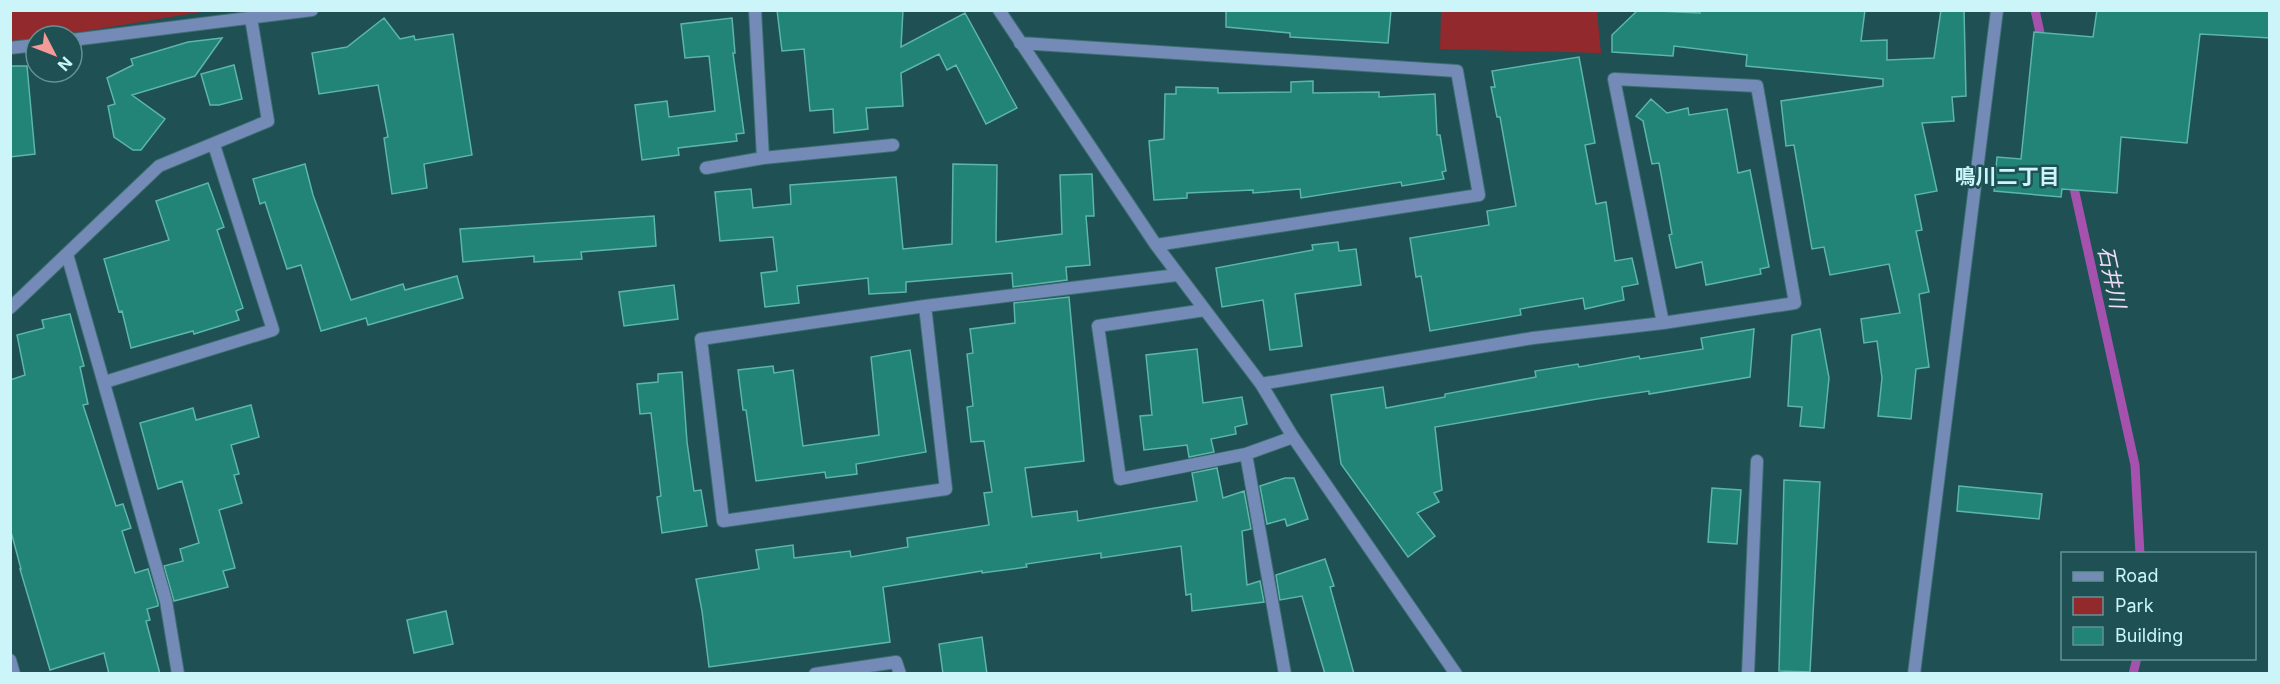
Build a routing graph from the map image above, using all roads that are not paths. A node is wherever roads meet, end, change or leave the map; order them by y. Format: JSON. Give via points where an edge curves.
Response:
{"nodes":[{"id":1,"x":312,"y":10,"type":"edge"},
{"id":2,"x":754,"y":10,"type":"edge"},
{"id":3,"x":999,"y":10,"type":"edge"},
{"id":4,"x":1996,"y":10,"type":"edge"},
{"id":5,"x":250,"y":18,"type":"junction"},
{"id":6,"x":84,"y":39,"type":"edge"},
{"id":7,"x":1020,"y":43,"type":"junction"},
{"id":8,"x":214,"y":144,"type":"junction"},
{"id":9,"x":893,"y":145,"type":"dead end"},
{"id":10,"x":763,"y":158,"type":"junction"},
{"id":11,"x":706,"y":168,"type":"dead end"},
{"id":12,"x":1156,"y":245,"type":"junction"},
{"id":13,"x":67,"y":254,"type":"junction"},
{"id":14,"x":1178,"y":275,"type":"junction"},
{"id":15,"x":925,"y":306,"type":"junction"},
{"id":16,"x":10,"y":308,"type":"edge"},
{"id":17,"x":1205,"y":310,"type":"junction"},
{"id":18,"x":1663,"y":323,"type":"junction"},
{"id":19,"x":105,"y":382,"type":"junction"},
{"id":20,"x":1261,"y":384,"type":"junction"},
{"id":21,"x":1293,"y":437,"type":"junction"},
{"id":22,"x":1246,"y":454,"type":"junction"},
{"id":23,"x":1757,"y":461,"type":"dead end"},
{"id":24,"x":10,"y":660,"type":"edge"},
{"id":25,"x":14,"y":674,"type":"edge"},
{"id":26,"x":178,"y":674,"type":"edge"},
{"id":27,"x":815,"y":674,"type":"edge"},
{"id":28,"x":900,"y":674,"type":"edge"},
{"id":29,"x":1285,"y":674,"type":"edge"},
{"id":30,"x":1456,"y":674,"type":"edge"},
{"id":31,"x":1748,"y":674,"type":"edge"},
{"id":32,"x":1914,"y":674,"type":"edge"}],
"edges":[{"from":1,"to":5,"type":"street"},
{"from":2,"to":10,"type":"street"},
{"from":3,"to":7,"type":"street"},
{"from":4,"to":32,"type":"street"},
{"from":5,"to":6,"type":"street"},
{"from":5,"to":8,"type":"street","via":[[268,121]]},
{"from":7,"to":12,"type":"street"},
{"from":7,"to":12,"type":"street","via":[[1457,71],[1479,195]]},
{"from":8,"to":13,"type":"street","via":[[159,166]]},
{"from":8,"to":19,"type":"street","via":[[273,330]]},
{"from":9,"to":10,"type":"street"},
{"from":10,"to":11,"type":"street"},
{"from":12,"to":14,"type":"street"},
{"from":13,"to":16,"type":"street"},
{"from":13,"to":19,"type":"street"},
{"from":14,"to":15,"type":"street"},
{"from":14,"to":17,"type":"street"},
{"from":15,"to":15,"type":"street","via":[[701,339],[723,521],[946,489]]},
{"from":17,"to":20,"type":"street"},
{"from":17,"to":22,"type":"street","via":[[1098,326],[1120,479]]},
{"from":18,"to":18,"type":"street","via":[[1795,303],[1757,86],[1614,79]]},
{"from":18,"to":20,"type":"street","via":[[1533,338]]},
{"from":19,"to":26,"type":"street","via":[[166,601]]},
{"from":20,"to":21,"type":"street"},
{"from":21,"to":22,"type":"street"},
{"from":21,"to":30,"type":"street"},
{"from":22,"to":29,"type":"street"},
{"from":23,"to":31,"type":"street"},
{"from":24,"to":25,"type":"street"},
{"from":27,"to":28,"type":"street","via":[[896,662]]}]}
